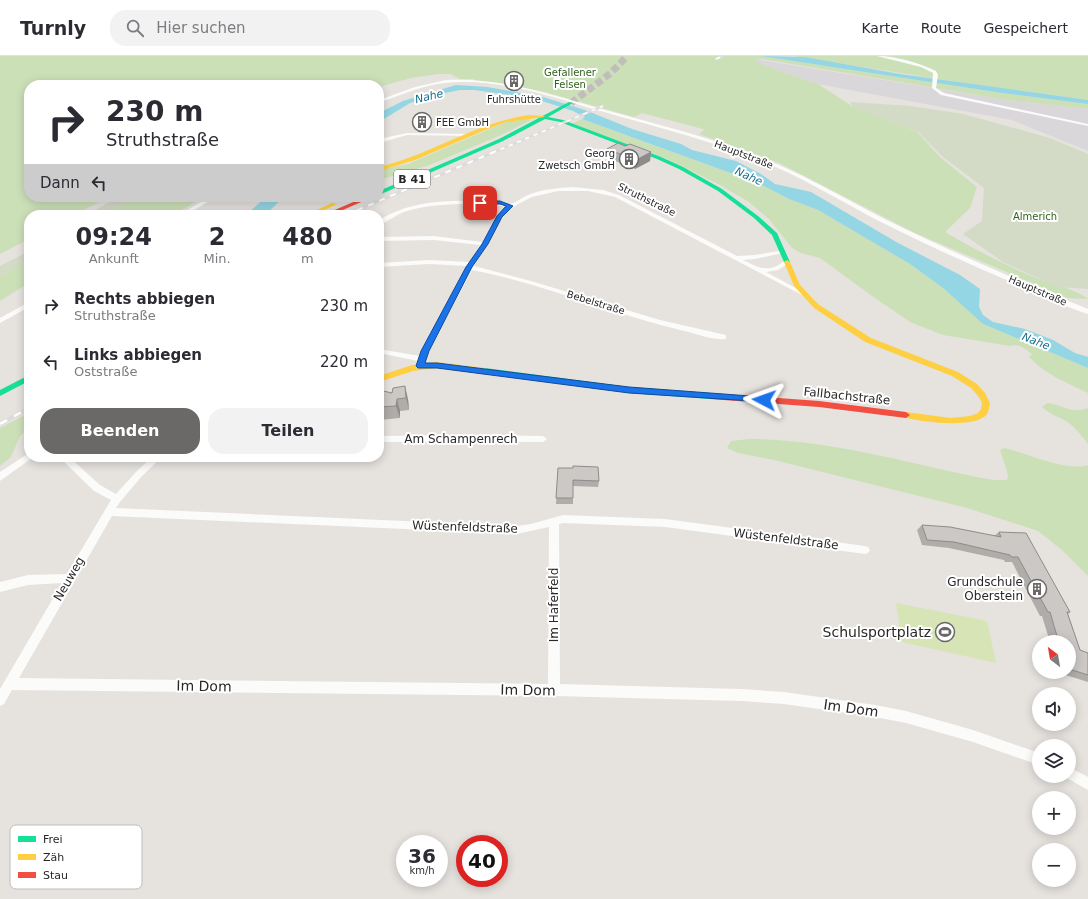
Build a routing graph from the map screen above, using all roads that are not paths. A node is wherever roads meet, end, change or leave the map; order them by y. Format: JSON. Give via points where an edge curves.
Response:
{"nodes":[{"id":1,"x":880,"y":56,"type":"edge"},
{"id":2,"x":384,"y":100,"type":"edge"},
{"id":3,"x":571,"y":102,"type":"tunnel mouth"},
{"id":4,"x":1088,"y":125,"type":"edge"},
{"id":5,"x":470,"y":134,"type":"junction"},
{"id":6,"x":384,"y":140,"type":"edge"},
{"id":7,"x":478,"y":150,"type":"junction"},
{"id":8,"x":384,"y":167,"type":"edge"},
{"id":9,"x":384,"y":184,"type":"edge"},
{"id":10,"x":384,"y":191,"type":"edge"},
{"id":11,"x":204,"y":202,"type":"edge"},
{"id":12,"x":340,"y":202,"type":"edge"},
{"id":13,"x":358,"y":202,"type":"edge"},
{"id":14,"x":510,"y":206,"type":"junction"},
{"id":15,"x":191,"y":210,"type":"edge"},
{"id":16,"x":321,"y":210,"type":"edge"},
{"id":17,"x":338,"y":210,"type":"edge"},
{"id":18,"x":384,"y":220,"type":"edge"},
{"id":19,"x":384,"y":239,"type":"edge"},
{"id":20,"x":485,"y":244,"type":"junction"},
{"id":21,"x":783,"y":251,"type":"junction"},
{"id":22,"x":734,"y":257,"type":"junction"},
{"id":23,"x":787,"y":262,"type":"junction"},
{"id":24,"x":384,"y":265,"type":"edge"},
{"id":25,"x":470,"y":266,"type":"junction"},
{"id":26,"x":755,"y":269,"type":"junction"},
{"id":27,"x":802,"y":294,"type":"junction"},
{"id":28,"x":24,"y":307,"type":"edge"},
{"id":29,"x":1088,"y":312,"type":"edge"},
{"id":30,"x":0,"y":321,"type":"edge"},
{"id":31,"x":723,"y":337,"type":"dead end"},
{"id":32,"x":384,"y":352,"type":"edge"},
{"id":33,"x":421,"y":362,"type":"junction"},
{"id":34,"x":24,"y":371,"type":"edge"},
{"id":35,"x":384,"y":377,"type":"edge"},
{"id":36,"x":24,"y":381,"type":"edge"},
{"id":37,"x":0,"y":383,"type":"edge"},
{"id":38,"x":0,"y":393,"type":"edge"},
{"id":39,"x":384,"y":439,"type":"edge"},
{"id":40,"x":543,"y":439,"type":"dead end"},
{"id":41,"x":24,"y":460,"type":"edge"},
{"id":42,"x":68,"y":462,"type":"edge"},
{"id":43,"x":152,"y":462,"type":"edge"},
{"id":44,"x":0,"y":477,"type":"edge"},
{"id":45,"x":118,"y":499,"type":"junction"},
{"id":46,"x":109,"y":512,"type":"junction"},
{"id":47,"x":554,"y":521,"type":"junction"},
{"id":48,"x":865,"y":550,"type":"dead end"},
{"id":49,"x":70,"y":578,"type":"junction"},
{"id":50,"x":0,"y":587,"type":"edge"},
{"id":51,"x":9,"y":684,"type":"junction"},
{"id":52,"x":554,"y":690,"type":"junction"},
{"id":53,"x":0,"y":700,"type":"edge"},
{"id":54,"x":1032,"y":757,"type":"edge"},
{"id":55,"x":1076,"y":777,"type":"edge"},
{"id":56,"x":1088,"y":784,"type":"edge"}],
"edges":[{"from":1,"to":4,"type":"street","via":[[922,66],[935,72],[934,89],[950,96]]},
{"from":2,"to":29,"type":"street","name":"Hauptstraße","via":[[430,85],[454,81],[471,82],[542,94],[697,136],[778,167],[910,234]]},
{"from":3,"to":7,"type":"street","number":"B 41"},
{"from":5,"to":6,"type":"street","via":[[407,134]]},
{"from":5,"to":8,"type":"street","via":[[412,159]]},
{"from":5,"to":21,"type":"street","via":[[517,117],[548,118],[568,124],[658,158],[708,182],[767,226],[775,234]]},
{"from":7,"to":9,"type":"street","number":"B 41"},
{"from":7,"to":10,"type":"street","number":"B 41"},
{"from":11,"to":15,"type":"street"},
{"from":12,"to":16,"type":"street"},
{"from":13,"to":17,"type":"street"},
{"from":14,"to":18,"type":"street","via":[[492,202],[419,206],[405,209]]},
{"from":14,"to":20,"type":"street","name":"Struthstraße","via":[[500,216]]},
{"from":14,"to":22,"type":"street","name":"Struthstraße","via":[[535,195],[559,189],[581,188],[600,191],[632,203]]},
{"from":19,"to":20,"type":"street","via":[[434,238]]},
{"from":20,"to":25,"type":"street","name":"Struthstraße"},
{"from":21,"to":22,"type":"street","name":"Struthstraße","via":[[755,257]]},
{"from":21,"to":23,"type":"street"},
{"from":22,"to":26,"type":"street","name":"Struthstraße"},
{"from":23,"to":26,"type":"street","name":"Struthstraße","via":[[776,269]]},
{"from":23,"to":27,"type":"street","name":"Fallbachstraße"},
{"from":24,"to":25,"type":"street","name":"Bebelstraße","via":[[429,262]]},
{"from":25,"to":31,"type":"street","name":"Bebelstraße","via":[[640,316]]},
{"from":25,"to":33,"type":"street","name":"Struthstraße"},
{"from":26,"to":27,"type":"street","name":"Struthstraße"},
{"from":27,"to":33,"type":"street","name":"Fallbachstraße","via":[[868,340],[940,367],[966,380],[982,395],[986,403],[985,410],[981,415],[971,419],[951,421],[819,404],[629,390]]},
{"from":28,"to":30,"type":"street"},
{"from":32,"to":33,"type":"street"},
{"from":33,"to":35,"type":"street"},
{"from":34,"to":37,"type":"street"},
{"from":36,"to":38,"type":"street"},
{"from":39,"to":40,"type":"street","name":"Am Schampenrech"},
{"from":41,"to":44,"type":"street"},
{"from":42,"to":45,"type":"street","via":[[97,488]]},
{"from":43,"to":45,"type":"street","name":"Neuweg"},
{"from":45,"to":46,"type":"street","name":"Neuweg"},
{"from":46,"to":47,"type":"street","name":"Wüstenfeldstraße","via":[[517,530]]},
{"from":46,"to":49,"type":"street","name":"Neuweg"},
{"from":47,"to":48,"type":"street","name":"Wüstenfeldstraße","via":[[581,519],[665,524]]},
{"from":47,"to":52,"type":"street","name":"Im Haferfeld"},
{"from":49,"to":50,"type":"street","via":[[28,580]]},
{"from":49,"to":51,"type":"street","name":"Neuweg"},
{"from":51,"to":52,"type":"street","name":"Im Dom"},
{"from":51,"to":53,"type":"street","name":"Neuweg"},
{"from":52,"to":54,"type":"street","name":"Im Dom","via":[[784,698],[906,717]]},
{"from":55,"to":56,"type":"street"}]}
